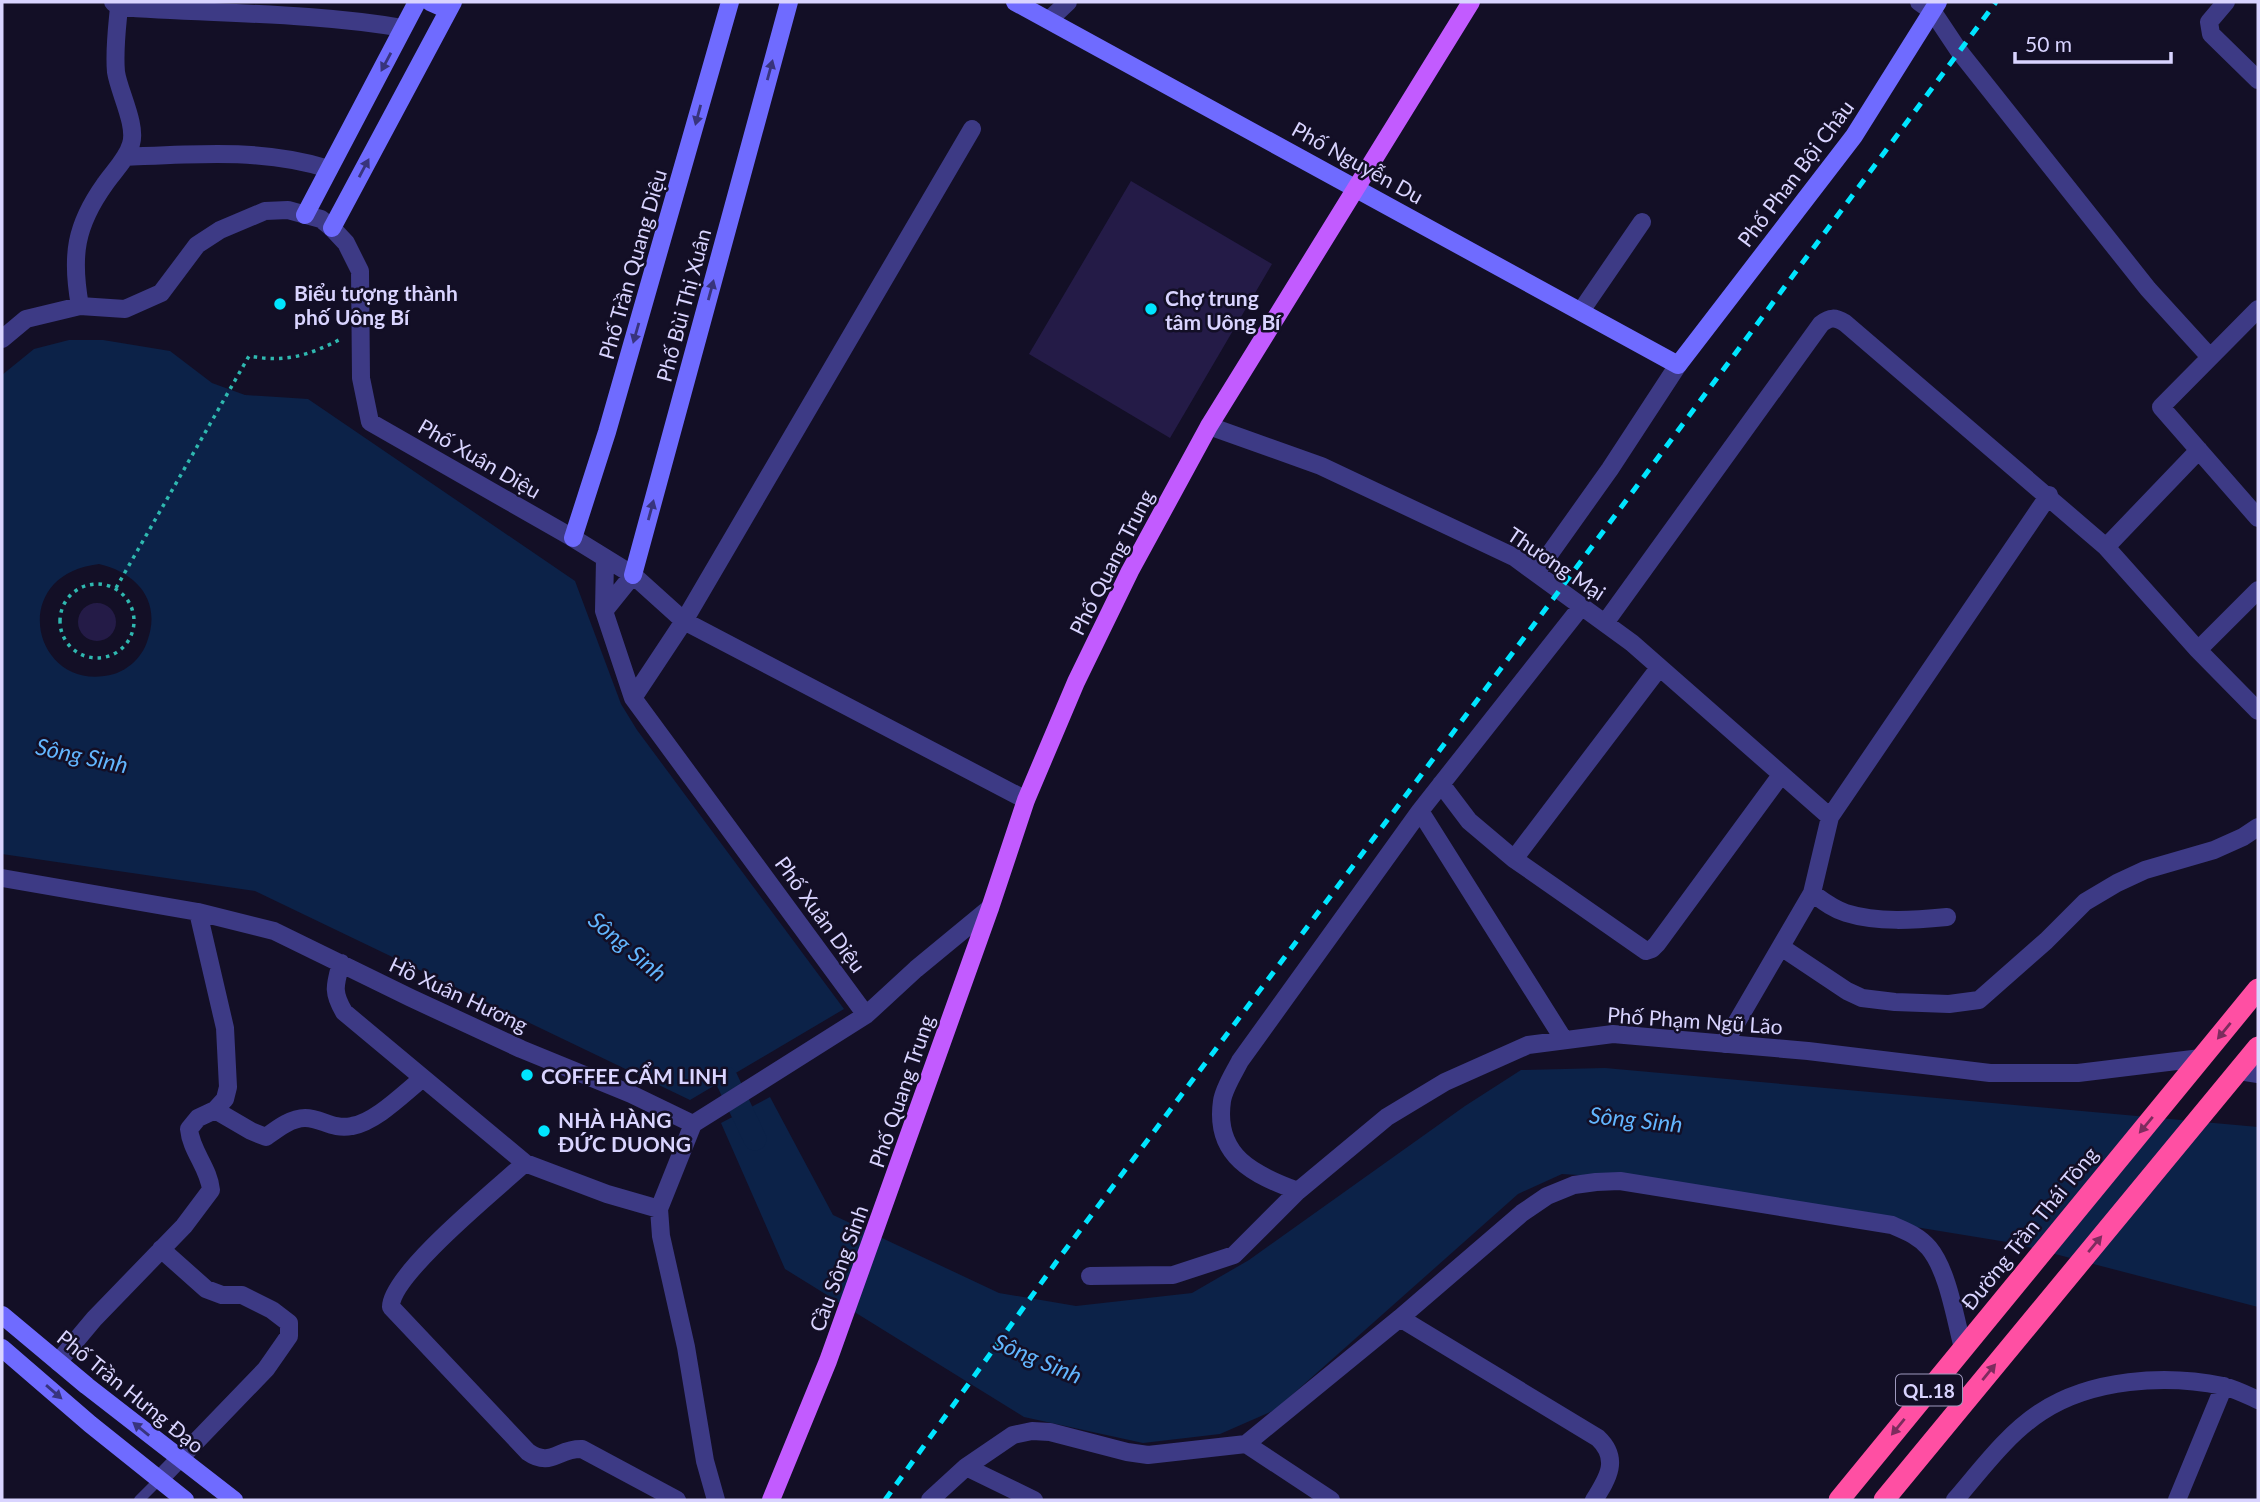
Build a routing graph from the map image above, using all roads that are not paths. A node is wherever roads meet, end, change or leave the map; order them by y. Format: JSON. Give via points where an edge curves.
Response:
{"nodes":[{"id":1,"x":417,"y":2,"type":"edge"},
{"id":2,"x":430,"y":2,"type":"edge"},
{"id":3,"x":730,"y":2,"type":"edge"},
{"id":4,"x":789,"y":2,"type":"edge"},
{"id":5,"x":1014,"y":2,"type":"edge"},
{"id":6,"x":1068,"y":2,"type":"edge"},
{"id":7,"x":1471,"y":2,"type":"edge"},
{"id":8,"x":2226,"y":2,"type":"edge"},
{"id":9,"x":116,"y":5,"type":"edge"},
{"id":10,"x":1930,"y":5,"type":"edge"},
{"id":11,"x":451,"y":6,"type":"edge"},
{"id":12,"x":1048,"y":11,"type":"edge"},
{"id":13,"x":403,"y":29,"type":"junction"},
{"id":14,"x":2258,"y":80,"type":"edge"},
{"id":15,"x":972,"y":129,"type":"dead end"},
{"id":16,"x":125,"y":157,"type":"junction"},
{"id":17,"x":329,"y":169,"type":"junction"},
{"id":18,"x":1355,"y":187,"type":"junction"},
{"id":19,"x":305,"y":215,"type":"junction"},
{"id":20,"x":1642,"y":222,"type":"dead end"},
{"id":21,"x":332,"y":228,"type":"junction"},
{"id":22,"x":80,"y":306,"type":"junction"},
{"id":23,"x":2258,"y":309,"type":"edge"},
{"id":24,"x":1581,"y":311,"type":"junction"},
{"id":25,"x":2,"y":339,"type":"edge"},
{"id":26,"x":2210,"y":357,"type":"junction"},
{"id":27,"x":1678,"y":365,"type":"junction"},
{"id":28,"x":1209,"y":426,"type":"junction"},
{"id":29,"x":2199,"y":450,"type":"junction"},
{"id":30,"x":2049,"y":495,"type":"junction"},
{"id":31,"x":2258,"y":518,"type":"edge"},
{"id":32,"x":573,"y":538,"type":"junction"},
{"id":33,"x":2106,"y":547,"type":"junction"},
{"id":34,"x":605,"y":559,"type":"junction"},
{"id":35,"x":1536,"y":573,"type":"junction"},
{"id":36,"x":633,"y":575,"type":"junction"},
{"id":37,"x":2258,"y":590,"type":"edge"},
{"id":38,"x":1581,"y":607,"type":"junction"},
{"id":39,"x":604,"y":611,"type":"junction"},
{"id":40,"x":684,"y":621,"type":"junction"},
{"id":41,"x":1605,"y":623,"type":"junction"},
{"id":42,"x":2198,"y":650,"type":"junction"},
{"id":43,"x":1659,"y":667,"type":"junction"},
{"id":44,"x":633,"y":698,"type":"junction"},
{"id":45,"x":2258,"y":711,"type":"edge"},
{"id":46,"x":1781,"y":775,"type":"junction"},
{"id":47,"x":1441,"y":784,"type":"junction"},
{"id":48,"x":1026,"y":800,"type":"junction"},
{"id":49,"x":1420,"y":811,"type":"junction"},
{"id":50,"x":1830,"y":817,"type":"junction"},
{"id":51,"x":2258,"y":827,"type":"edge"},
{"id":52,"x":1514,"y":859,"type":"junction"},
{"id":53,"x":2,"y":878,"type":"edge"},
{"id":54,"x":1812,"y":892,"type":"junction"},
{"id":55,"x":990,"y":908,"type":"junction"},
{"id":56,"x":198,"y":912,"type":"junction"},
{"id":57,"x":1947,"y":917,"type":"dead end"},
{"id":58,"x":1781,"y":947,"type":"junction"},
{"id":59,"x":341,"y":963,"type":"junction"},
{"id":60,"x":2258,"y":989,"type":"edge"},
{"id":61,"x":866,"y":1015,"type":"junction"},
{"id":62,"x":1564,"y":1040,"type":"junction"},
{"id":63,"x":1724,"y":1044,"type":"junction"},
{"id":64,"x":2258,"y":1048,"type":"edge"},
{"id":65,"x":2195,"y":1065,"type":"junction"},
{"id":66,"x":2243,"y":1075,"type":"edge"},
{"id":67,"x":423,"y":1078,"type":"junction"},
{"id":68,"x":215,"y":1110,"type":"junction"},
{"id":69,"x":693,"y":1124,"type":"junction"},
{"id":70,"x":525,"y":1163,"type":"junction"},
{"id":71,"x":890,"y":1191,"type":"joint"},
{"id":72,"x":1298,"y":1191,"type":"junction"},
{"id":73,"x":659,"y":1209,"type":"junction"},
{"id":74,"x":161,"y":1249,"type":"junction"},
{"id":75,"x":1090,"y":1276,"type":"dead end"},
{"id":76,"x":2,"y":1315,"type":"edge"},
{"id":77,"x":1399,"y":1318,"type":"junction"},
{"id":78,"x":1963,"y":1348,"type":"junction"},
{"id":79,"x":5,"y":1357,"type":"edge"},
{"id":80,"x":58,"y":1362,"type":"junction"},
{"id":81,"x":2224,"y":1386,"type":"junction"},
{"id":82,"x":2258,"y":1400,"type":"edge"},
{"id":83,"x":1246,"y":1444,"type":"junction"},
{"id":84,"x":179,"y":1459,"type":"junction"},
{"id":85,"x":966,"y":1467,"type":"junction"},
{"id":86,"x":159,"y":1480,"type":"junction"},
{"id":87,"x":139,"y":1500,"type":"edge"},
{"id":88,"x":185,"y":1500,"type":"edge"},
{"id":89,"x":234,"y":1500,"type":"edge"},
{"id":90,"x":677,"y":1500,"type":"edge"},
{"id":91,"x":716,"y":1500,"type":"edge"},
{"id":92,"x":771,"y":1500,"type":"edge"},
{"id":93,"x":930,"y":1500,"type":"edge"},
{"id":94,"x":1034,"y":1500,"type":"edge"},
{"id":95,"x":1331,"y":1500,"type":"edge"},
{"id":96,"x":1594,"y":1500,"type":"edge"},
{"id":97,"x":1839,"y":1500,"type":"edge"},
{"id":98,"x":1884,"y":1500,"type":"edge"},
{"id":99,"x":1955,"y":1500,"type":"edge"},
{"id":100,"x":2177,"y":1500,"type":"edge"}],
"edges":[{"from":1,"to":13,"type":"street"},
{"from":2,"to":11,"type":"street"},
{"from":3,"to":32,"type":"street","name":"Phố Trần Quang Diệu","one_way":true},
{"from":36,"to":4,"type":"street","name":"Phố Bùi Thị Xuân","one_way":true},
{"from":5,"to":12,"type":"street","name":"Phố Nguyễn Du"},
{"from":6,"to":12,"type":"street"},
{"from":7,"to":18,"type":"main road","name":"Phố Quang Trung"},
{"from":8,"to":14,"type":"street","via":[[2209,22],[2211,34]]},
{"from":9,"to":13,"type":"street","via":[[355,20]]},
{"from":9,"to":16,"type":"street","via":[[118,85],[132,132]]},
{"from":10,"to":26,"type":"street","via":[[1968,62],[2148,289]]},
{"from":10,"to":27,"type":"street","name":"Phố Phan Bội Châu","via":[[1854,136]]},
{"from":21,"to":11,"type":"street","one_way":true},
{"from":12,"to":18,"type":"street","name":"Phố Nguyễn Du"},
{"from":13,"to":17,"type":"street","one_way":true},
{"from":15,"to":40,"type":"street"},
{"from":16,"to":17,"type":"street","via":[[281,157]]},
{"from":16,"to":22,"type":"street","via":[[82,222],[74,265]]},
{"from":17,"to":19,"type":"street"},
{"from":18,"to":24,"type":"street","name":"Phố Nguyễn Du"},
{"from":18,"to":28,"type":"main road","name":"Phố Quang Trung"},
{"from":19,"to":21,"type":"street","name":"Phố Xuân Diệu"},
{"from":19,"to":22,"type":"street","name":"Phố Xuân Diệu","via":[[265,211],[220,230],[197,245],[161,293],[125,309]]},
{"from":20,"to":24,"type":"street"},
{"from":21,"to":32,"type":"street","name":"Phố Xuân Diệu","via":[[346,243],[360,271],[361,379],[370,422]]},
{"from":22,"to":25,"type":"street","name":"Phố Xuân Diệu","via":[[26,320]]},
{"from":23,"to":26,"type":"street"},
{"from":24,"to":27,"type":"street","name":"Phố Nguyễn Du"},
{"from":26,"to":29,"type":"street","via":[[2161,407]]},
{"from":27,"to":35,"type":"street"},
{"from":28,"to":35,"type":"street","name":"Thương Mại","via":[[1321,467],[1514,557]]},
{"from":28,"to":48,"type":"main road","name":"Phố Quang Trung","via":[[1129,571]]},
{"from":29,"to":31,"type":"street"},
{"from":29,"to":33,"type":"street"},
{"from":30,"to":33,"type":"street"},
{"from":30,"to":41,"type":"street","via":[[1845,323],[1829,318]]},
{"from":30,"to":50,"type":"street"},
{"from":32,"to":34,"type":"street","name":"Phố Xuân Diệu"},
{"from":33,"to":42,"type":"street"},
{"from":34,"to":36,"type":"street"},
{"from":34,"to":39,"type":"street","name":"Phố Xuân Diệu"},
{"from":35,"to":38,"type":"street","name":"Thương Mại"},
{"from":36,"to":39,"type":"street","name":"Phố Bùi Thị Xuân"},
{"from":36,"to":40,"type":"street"},
{"from":37,"to":42,"type":"street"},
{"from":38,"to":41,"type":"street","name":"Thương Mại"},
{"from":38,"to":47,"type":"street"},
{"from":39,"to":44,"type":"street","name":"Phố Xuân Diệu"},
{"from":40,"to":44,"type":"street"},
{"from":40,"to":48,"type":"street"},
{"from":41,"to":43,"type":"street","name":"Thương Mại"},
{"from":42,"to":45,"type":"street"},
{"from":43,"to":46,"type":"street","name":"Thương Mại"},
{"from":43,"to":52,"type":"street"},
{"from":44,"to":61,"type":"street","name":"Phố Xuân Diệu"},
{"from":46,"to":50,"type":"street","name":"Thương Mại"},
{"from":46,"to":52,"type":"street","via":[[1652,949],[1646,951]]},
{"from":47,"to":49,"type":"street"},
{"from":47,"to":52,"type":"street","via":[[1469,821]]},
{"from":48,"to":55,"type":"main road","name":"Phố Quang Trung"},
{"from":49,"to":62,"type":"street"},
{"from":49,"to":72,"type":"street","via":[[1240,1061],[1223,1099],[1222,1131],[1237,1158],[1262,1177]]},
{"from":50,"to":54,"type":"street"},
{"from":51,"to":58,"type":"street","via":[[2214,850],[2145,870],[2085,902],[1979,1000],[1949,1004],[1862,998]]},
{"from":53,"to":56,"type":"street","name":"Hồ Xuân Hương"},
{"from":54,"to":57,"type":"street","via":[[1846,913],[1918,920]]},
{"from":54,"to":58,"type":"street"},
{"from":55,"to":61,"type":"street"},
{"from":55,"to":71,"type":"main road","name":"Phố Quang Trung"},
{"from":56,"to":59,"type":"street","name":"Hồ Xuân Hương","via":[[274,931]]},
{"from":56,"to":68,"type":"street","via":[[225,1028],[228,1087]]},
{"from":58,"to":63,"type":"street"},
{"from":59,"to":67,"type":"street","via":[[334,988],[344,1012]]},
{"from":59,"to":69,"type":"street","name":"Hồ Xuân Hương"},
{"from":60,"to":65,"type":"highway","name":"Đường Trần Thái Tông","number":"QL.18","one_way":true},
{"from":61,"to":69,"type":"street"},
{"from":62,"to":63,"type":"street","name":"Phố Phạm Ngũ Lão","via":[[1612,1034]]},
{"from":62,"to":72,"type":"street","name":"Phố Phạm Ngũ Lão","via":[[1528,1045],[1445,1082],[1387,1117]]},
{"from":63,"to":65,"type":"street","name":"Phố Phạm Ngũ Lão","via":[[1990,1073]]},
{"from":64,"to":66,"type":"highway"},
{"from":65,"to":78,"type":"highway","name":"Đường Trần Thái Tông","number":"QL.18","one_way":true},
{"from":98,"to":66,"type":"highway","number":"QL.18","one_way":true,"via":[[2051,1296]]},
{"from":67,"to":68,"type":"street","via":[[355,1126],[334,1128],[304,1118],[266,1136]]},
{"from":67,"to":70,"type":"street"},
{"from":68,"to":74,"type":"street","via":[[198,1118],[189,1129],[211,1190]]},
{"from":69,"to":73,"type":"street"},
{"from":70,"to":73,"type":"street"},
{"from":70,"to":90,"type":"street","via":[[436,1243],[398,1286],[391,1307],[528,1452],[547,1460],[582,1449]]},
{"from":71,"to":92,"type":"main road","name":"Cầu Sông Sinh"},
{"from":72,"to":75,"type":"street","name":"Phố Phạm Ngũ Lão","via":[[1234,1255],[1173,1275]]},
{"from":73,"to":91,"type":"street"},
{"from":74,"to":80,"type":"street"},
{"from":74,"to":84,"type":"street","via":[[206,1289],[242,1295],[289,1324],[289,1336],[266,1369]]},
{"from":76,"to":80,"type":"street","name":"Phố Trần Hưng Đạo"},
{"from":77,"to":78,"type":"street","via":[[1547,1196],[1574,1185],[1620,1181],[1892,1225],[1912,1234],[1928,1246],[1939,1263]]},
{"from":77,"to":83,"type":"street"},
{"from":77,"to":96,"type":"street","via":[[1598,1438],[1611,1459]]},
{"from":78,"to":97,"type":"highway","name":"Đường Trần Thái Tông","number":"QL.18","one_way":true},
{"from":79,"to":86,"type":"street","one_way":true},
{"from":84,"to":80,"type":"street","name":"Phố Trần Hưng Đạo","one_way":true},
{"from":81,"to":82,"type":"street"},
{"from":81,"to":99,"type":"street","via":[[2124,1381],[2081,1391],[2041,1412],[2006,1441]]},
{"from":81,"to":100,"type":"street"},
{"from":83,"to":85,"type":"street","via":[[1148,1455],[1032,1431],[1013,1435]]},
{"from":83,"to":95,"type":"street"},
{"from":84,"to":86,"type":"street"},
{"from":84,"to":89,"type":"street","name":"Phố Trần Hưng Đạo"},
{"from":85,"to":93,"type":"street"},
{"from":85,"to":94,"type":"street"},
{"from":86,"to":87,"type":"lane"},
{"from":86,"to":88,"type":"street"}]}
